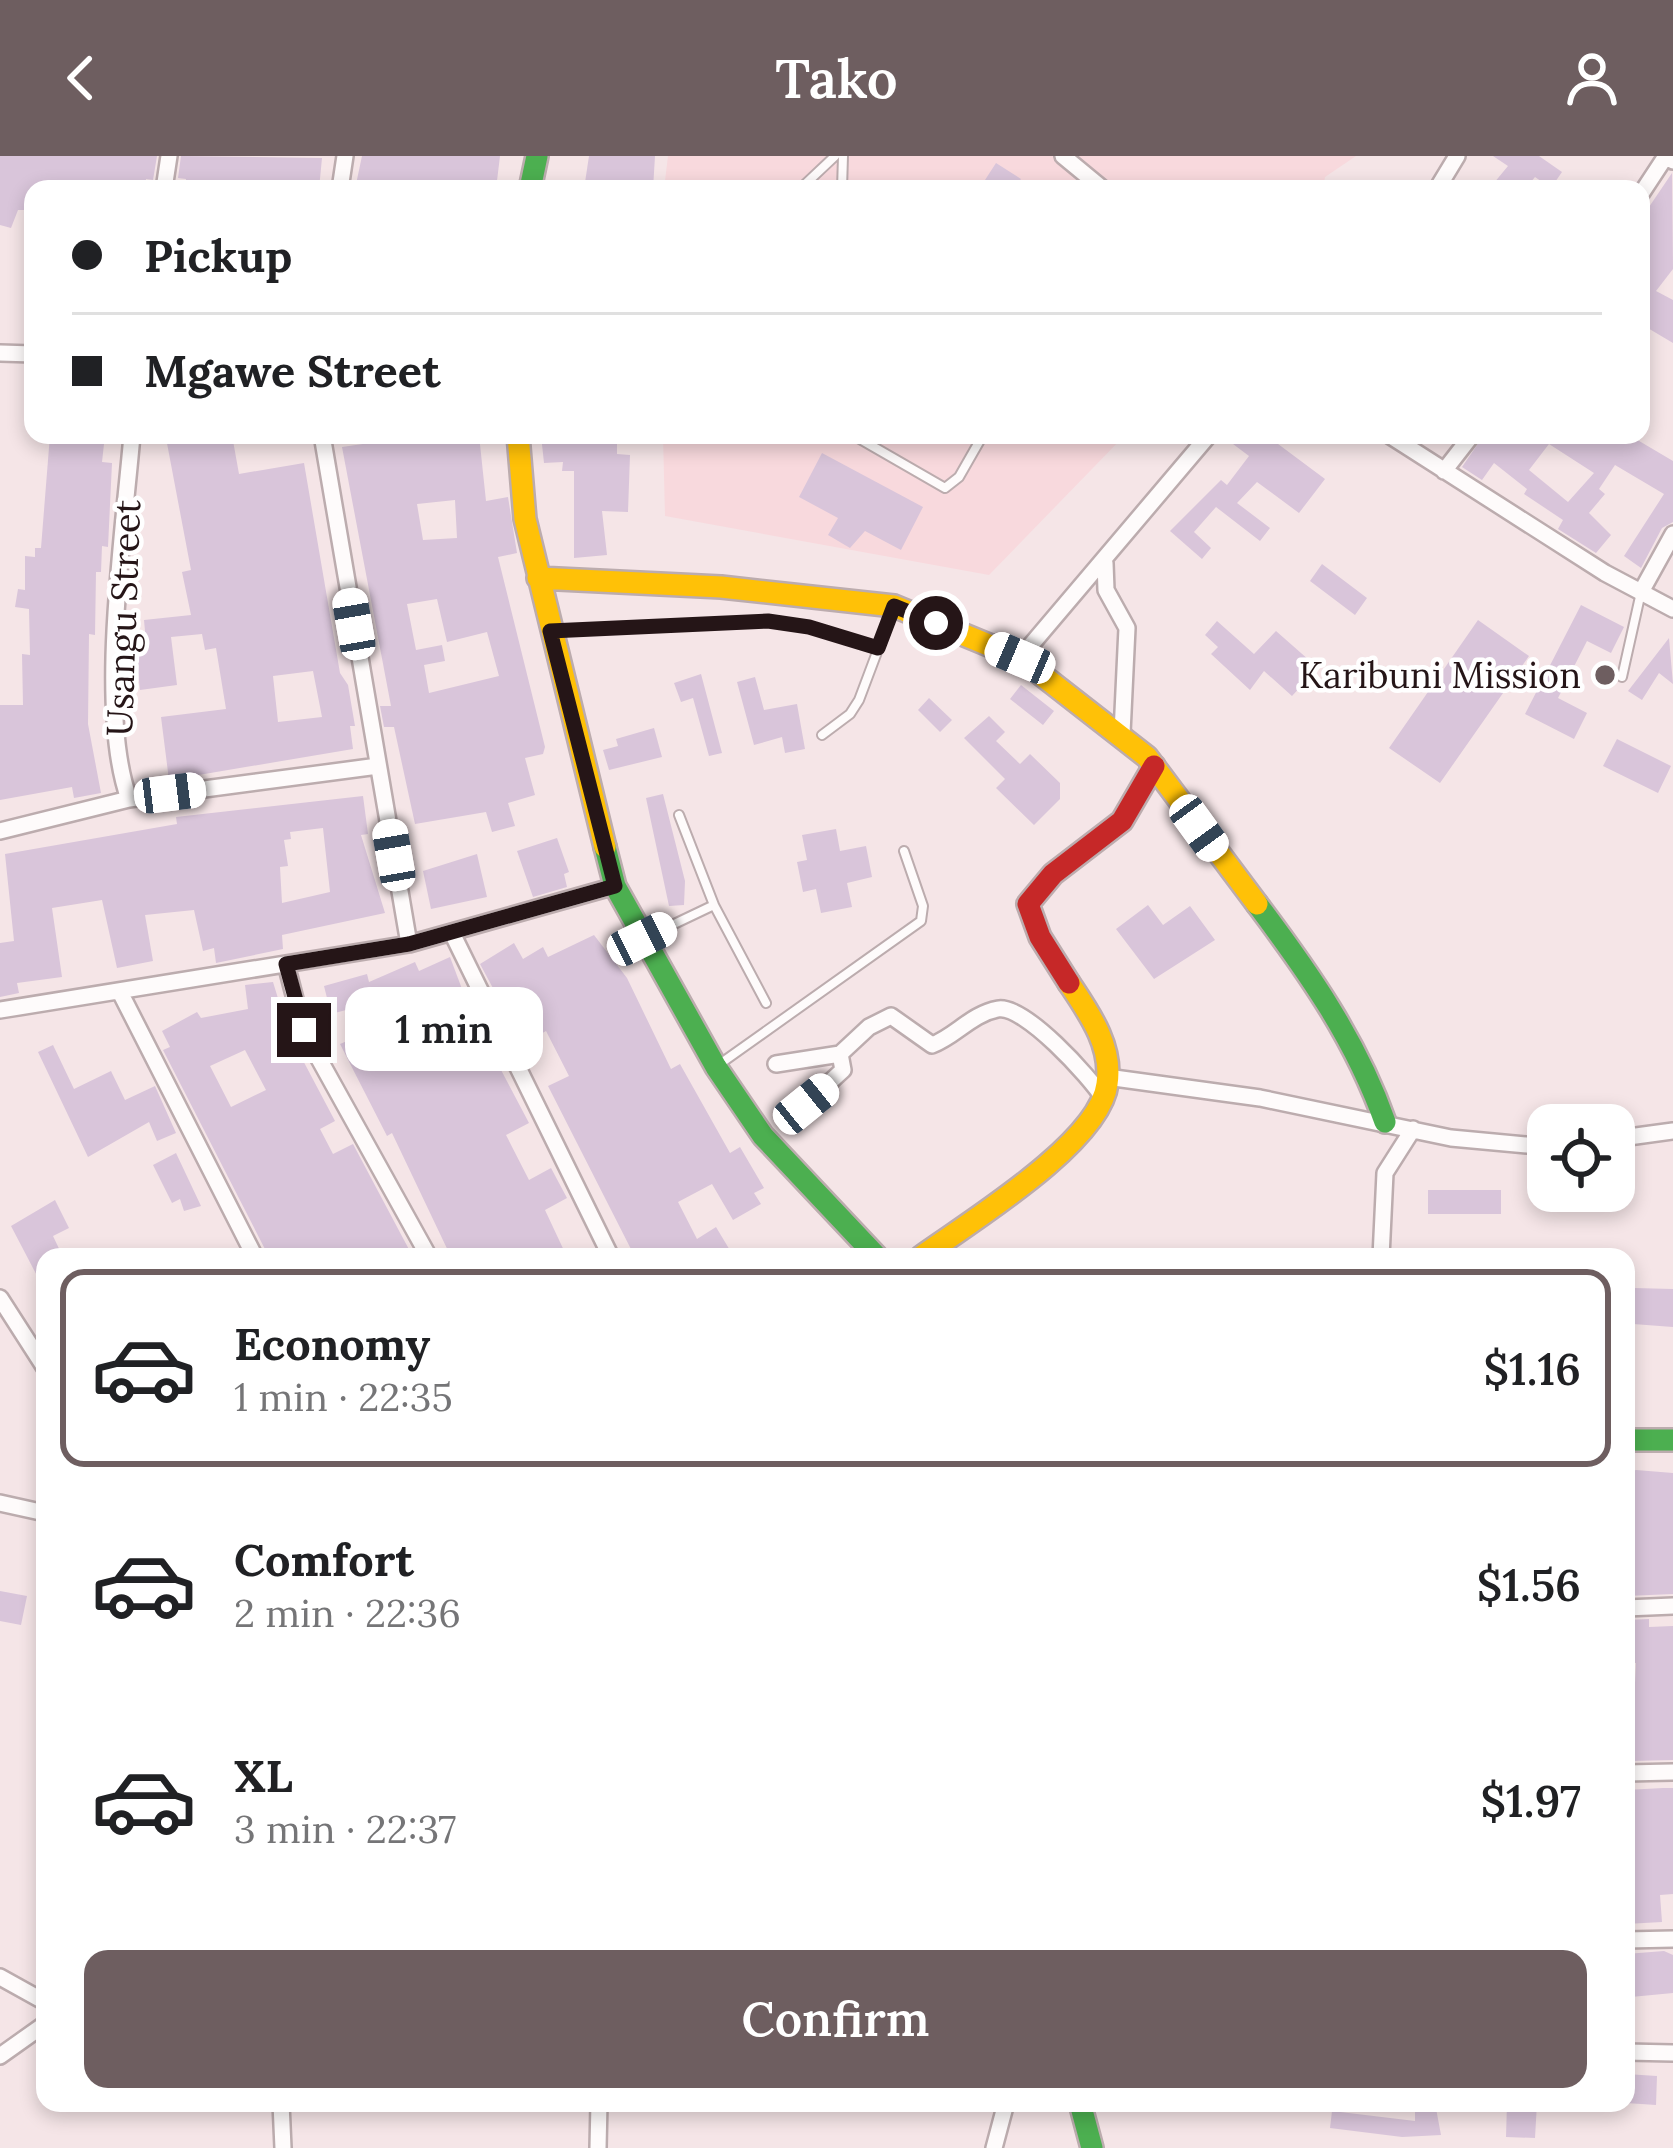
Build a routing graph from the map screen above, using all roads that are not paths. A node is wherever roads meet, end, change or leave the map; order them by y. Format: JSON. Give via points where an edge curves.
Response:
{"nodes":[{"id":1,"x":839,"y":156,"type":"edge"},
{"id":2,"x":1063,"y":156,"type":"edge"},
{"id":3,"x":1673,"y":161,"type":"edge"},
{"id":4,"x":811,"y":180,"type":"edge"},
{"id":5,"x":1092,"y":180,"type":"edge"},
{"id":6,"x":1650,"y":180,"type":"edge"},
{"id":7,"x":131,"y":444,"type":"edge"},
{"id":8,"x":324,"y":444,"type":"edge"},
{"id":9,"x":519,"y":444,"type":"edge"},
{"id":10,"x":869,"y":444,"type":"edge"},
{"id":11,"x":978,"y":444,"type":"edge"},
{"id":12,"x":1201,"y":444,"type":"edge"},
{"id":13,"x":1402,"y":444,"type":"edge"},
{"id":14,"x":1465,"y":444,"type":"edge"},
{"id":15,"x":1444,"y":471,"type":"junction"},
{"id":16,"x":1673,"y":534,"type":"edge"},
{"id":17,"x":1106,"y":558,"type":"junction"},
{"id":18,"x":538,"y":578,"type":"junction"},
{"id":19,"x":1641,"y":592,"type":"junction"},
{"id":20,"x":894,"y":606,"type":"junction"},
{"id":21,"x":1673,"y":609,"type":"edge"},
{"id":22,"x":550,"y":631,"type":"junction"},
{"id":23,"x":878,"y":648,"type":"junction"},
{"id":24,"x":1020,"y":658,"type":"junction"},
{"id":25,"x":1622,"y":677,"type":"dead end"},
{"id":26,"x":1122,"y":733,"type":"junction"},
{"id":27,"x":822,"y":735,"type":"dead end"},
{"id":28,"x":378,"y":766,"type":"junction"},
{"id":29,"x":1154,"y":766,"type":"junction"},
{"id":30,"x":129,"y":799,"type":"junction"},
{"id":31,"x":680,"y":814,"type":"dead end"},
{"id":32,"x":0,"y":831,"type":"edge"},
{"id":33,"x":904,"y":851,"type":"dead end"},
{"id":34,"x":615,"y":886,"type":"junction"},
{"id":35,"x":714,"y":904,"type":"junction"},
{"id":36,"x":452,"y":933,"type":"junction"},
{"id":37,"x":642,"y":939,"type":"junction"},
{"id":38,"x":409,"y":944,"type":"junction"},
{"id":39,"x":286,"y":964,"type":"junction"},
{"id":40,"x":120,"y":992,"type":"junction"},
{"id":41,"x":766,"y":1003,"type":"dead end"},
{"id":42,"x":0,"y":1010,"type":"edge"},
{"id":43,"x":840,"y":1054,"type":"junction"},
{"id":44,"x":776,"y":1064,"type":"dead end"},
{"id":45,"x":716,"y":1067,"type":"junction"},
{"id":46,"x":1105,"y":1088,"type":"junction"},
{"id":47,"x":806,"y":1104,"type":"dead end"},
{"id":48,"x":1385,"y":1123,"type":"junction"},
{"id":49,"x":1413,"y":1129,"type":"junction"},
{"id":50,"x":1673,"y":1131,"type":"edge"},
{"id":51,"x":1635,"y":1136,"type":"edge"},
{"id":52,"x":1527,"y":1145,"type":"edge"},
{"id":53,"x":250,"y":1248,"type":"edge"},
{"id":54,"x":424,"y":1248,"type":"edge"},
{"id":55,"x":607,"y":1248,"type":"edge"},
{"id":56,"x":869,"y":1248,"type":"edge"},
{"id":57,"x":933,"y":1248,"type":"edge"},
{"id":58,"x":1381,"y":1248,"type":"edge"},
{"id":59,"x":0,"y":1298,"type":"edge"},
{"id":60,"x":36,"y":1358,"type":"edge"},
{"id":61,"x":1673,"y":1440,"type":"edge"},
{"id":62,"x":1635,"y":1441,"type":"edge"},
{"id":63,"x":0,"y":1503,"type":"edge"},
{"id":64,"x":36,"y":1511,"type":"edge"},
{"id":65,"x":1673,"y":1606,"type":"edge"},
{"id":66,"x":1635,"y":1608,"type":"edge"},
{"id":67,"x":1673,"y":1772,"type":"edge"},
{"id":68,"x":1635,"y":1773,"type":"edge"},
{"id":69,"x":1635,"y":1940,"type":"edge"},
{"id":70,"x":1673,"y":1940,"type":"edge"},
{"id":71,"x":0,"y":1976,"type":"edge"},
{"id":72,"x":36,"y":1997,"type":"edge"},
{"id":73,"x":36,"y":2030,"type":"edge"},
{"id":74,"x":1635,"y":2052,"type":"edge"},
{"id":75,"x":1673,"y":2053,"type":"edge"},
{"id":76,"x":0,"y":2056,"type":"edge"},
{"id":77,"x":281,"y":2112,"type":"edge"},
{"id":78,"x":598,"y":2112,"type":"edge"},
{"id":79,"x":1004,"y":2112,"type":"edge"},
{"id":80,"x":1082,"y":2112,"type":"edge"},
{"id":81,"x":283,"y":2148,"type":"edge"},
{"id":82,"x":598,"y":2148,"type":"edge"},
{"id":83,"x":994,"y":2148,"type":"edge"},
{"id":84,"x":1092,"y":2148,"type":"edge"}],
"edges":[{"from":1,"to":4,"type":"lane"},
{"from":2,"to":5,"type":"street"},
{"from":3,"to":6,"type":"street","via":[[1666,156]]},
{"from":7,"to":30,"type":"street","name":"Usangu Street","via":[[116,639],[118,748]]},
{"from":8,"to":28,"type":"street"},
{"from":9,"to":18,"type":"street"},
{"from":10,"to":11,"type":"lane","via":[[945,488]]},
{"from":12,"to":17,"type":"street"},
{"from":13,"to":15,"type":"street"},
{"from":14,"to":15,"type":"street"},
{"from":15,"to":19,"type":"street"},
{"from":16,"to":19,"type":"street"},
{"from":17,"to":24,"type":"street"},
{"from":17,"to":26,"type":"street","via":[[1106,590],[1127,628]]},
{"from":18,"to":20,"type":"street"},
{"from":18,"to":22,"type":"street"},
{"from":19,"to":21,"type":"street"},
{"from":19,"to":25,"type":"lane"},
{"from":20,"to":23,"type":"lane"},
{"from":20,"to":24,"type":"street"},
{"from":22,"to":23,"type":"lane","via":[[768,621]]},
{"from":22,"to":34,"type":"street"},
{"from":23,"to":27,"type":"lane","via":[[850,714]]},
{"from":24,"to":26,"type":"street"},
{"from":26,"to":29,"type":"street"},
{"from":28,"to":30,"type":"street"},
{"from":28,"to":38,"type":"street"},
{"from":29,"to":46,"type":"street","via":[[1138,802],[1048,875],[1028,904],[1098,1028]]},
{"from":29,"to":48,"type":"street","via":[[1312,977],[1364,1063]]},
{"from":30,"to":32,"type":"street"},
{"from":31,"to":35,"type":"lane"},
{"from":33,"to":45,"type":"lane","via":[[921,921]]},
{"from":34,"to":36,"type":"street"},
{"from":34,"to":37,"type":"street"},
{"from":35,"to":37,"type":"lane"},
{"from":35,"to":41,"type":"lane"},
{"from":36,"to":38,"type":"street"},
{"from":36,"to":55,"type":"street"},
{"from":37,"to":45,"type":"street"},
{"from":38,"to":39,"type":"street"},
{"from":39,"to":40,"type":"street"},
{"from":39,"to":54,"type":"street","via":[[304,1030]]},
{"from":40,"to":42,"type":"street"},
{"from":40,"to":53,"type":"street"},
{"from":43,"to":44,"type":"street"},
{"from":43,"to":46,"type":"street","via":[[887,1016],[932,1046],[981,1014],[1007,1008]]},
{"from":43,"to":47,"type":"street","via":[[836,1081]]},
{"from":45,"to":56,"type":"street","via":[[763,1136]]},
{"from":46,"to":48,"type":"street","via":[[1166,1081]]},
{"from":46,"to":57,"type":"street","via":[[1031,1176]]},
{"from":48,"to":49,"type":"street"},
{"from":49,"to":52,"type":"street"},
{"from":49,"to":58,"type":"street","via":[[1385,1173]]},
{"from":50,"to":51,"type":"street"},
{"from":59,"to":60,"type":"street"},
{"from":61,"to":62,"type":"street"},
{"from":63,"to":64,"type":"street"},
{"from":65,"to":66,"type":"street"},
{"from":67,"to":68,"type":"street"},
{"from":69,"to":70,"type":"street"},
{"from":71,"to":72,"type":"street"},
{"from":73,"to":76,"type":"street"},
{"from":74,"to":75,"type":"street"},
{"from":77,"to":81,"type":"street"},
{"from":78,"to":82,"type":"street"},
{"from":79,"to":83,"type":"street"},
{"from":80,"to":84,"type":"street"}]}
